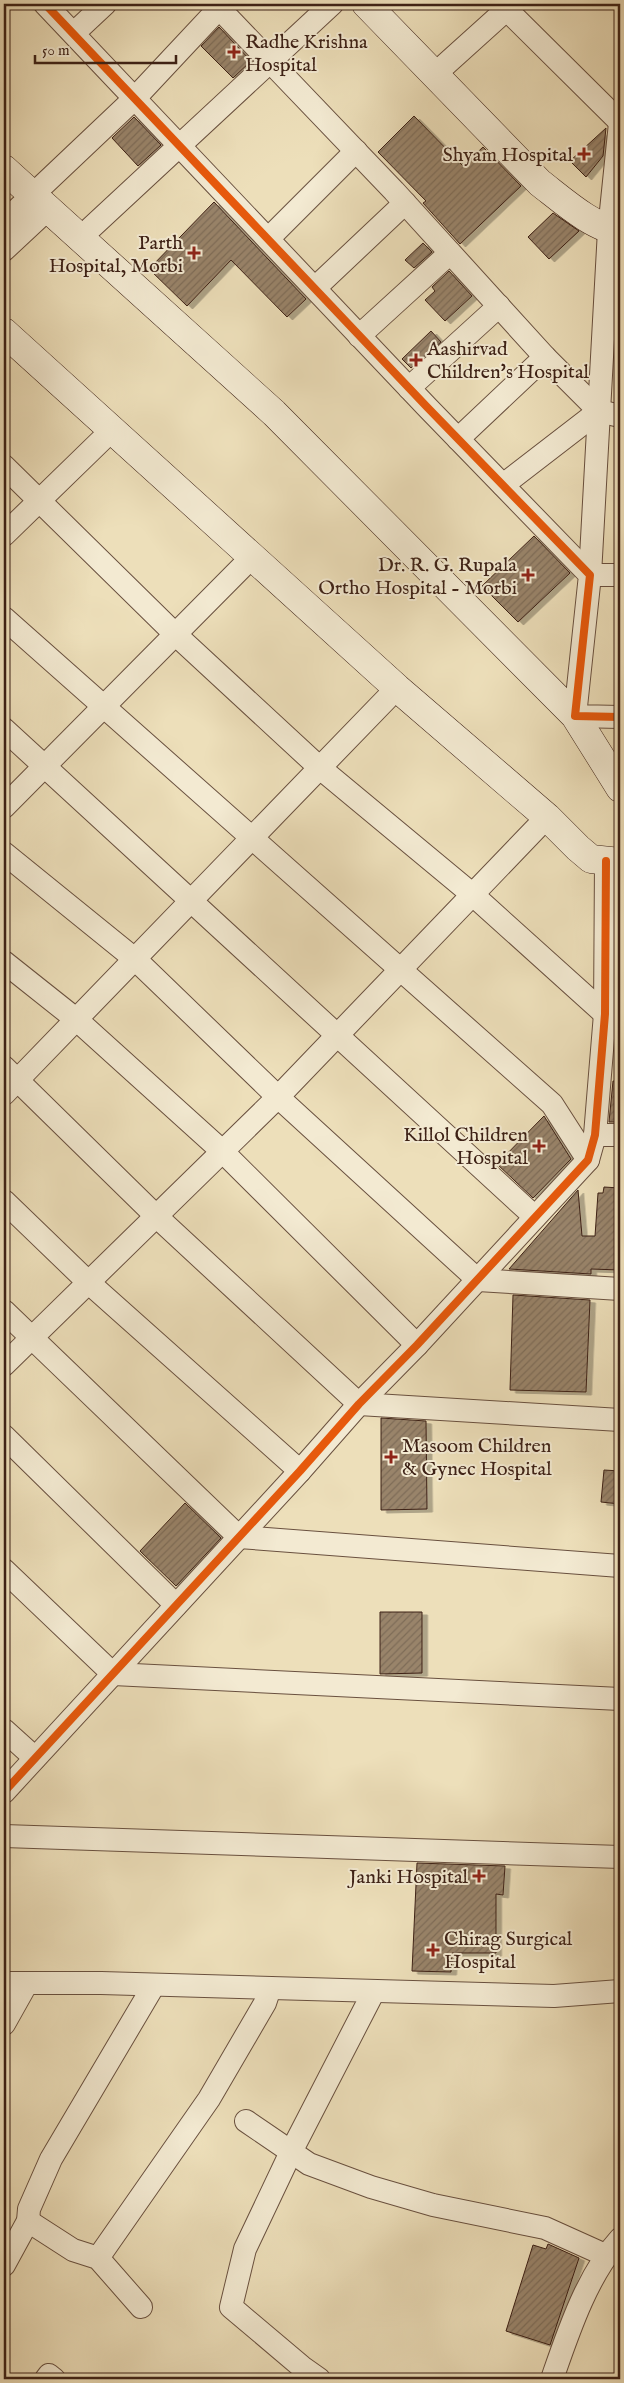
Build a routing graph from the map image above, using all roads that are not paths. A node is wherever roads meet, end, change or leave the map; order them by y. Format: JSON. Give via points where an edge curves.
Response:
{"nodes":[{"id":1,"x":46,"y":4,"type":"edge"},
{"id":2,"x":105,"y":4,"type":"edge"},
{"id":3,"x":332,"y":4,"type":"edge"},
{"id":4,"x":366,"y":4,"type":"edge"},
{"id":5,"x":219,"y":5,"type":"edge"},
{"id":6,"x":505,"y":5,"type":"edge"},
{"id":7,"x":74,"y":33,"type":"junction"},
{"id":8,"x":271,"y":60,"type":"junction"},
{"id":9,"x":435,"y":74,"type":"junction"},
{"id":10,"x":135,"y":98,"type":"junction"},
{"id":11,"x":620,"y":123,"type":"edge"},
{"id":12,"x":180,"y":145,"type":"junction"},
{"id":13,"x":356,"y":151,"type":"junction"},
{"id":14,"x":4,"y":169,"type":"edge"},
{"id":15,"x":40,"y":201,"type":"junction"},
{"id":16,"x":405,"y":203,"type":"junction"},
{"id":17,"x":4,"y":222,"type":"edge"},
{"id":18,"x":615,"y":230,"type":"edge"},
{"id":19,"x":80,"y":238,"type":"junction"},
{"id":20,"x":268,"y":239,"type":"junction"},
{"id":21,"x":4,"y":250,"type":"edge"},
{"id":22,"x":450,"y":253,"type":"junction"},
{"id":23,"x":315,"y":288,"type":"junction"},
{"id":24,"x":498,"y":306,"type":"junction"},
{"id":25,"x":4,"y":332,"type":"edge"},
{"id":26,"x":359,"y":336,"type":"junction"},
{"id":27,"x":545,"y":357,"type":"junction"},
{"id":28,"x":409,"y":388,"type":"junction"},
{"id":29,"x":610,"y":414,"type":"edge"},
{"id":30,"x":112,"y":430,"type":"junction"},
{"id":31,"x":458,"y":439,"type":"junction"},
{"id":32,"x":4,"y":466,"type":"edge"},
{"id":33,"x":502,"y":485,"type":"junction"},
{"id":34,"x":40,"y":500,"type":"junction"},
{"id":35,"x":4,"y":535,"type":"edge"},
{"id":36,"x":252,"y":557,"type":"junction"},
{"id":37,"x":590,"y":574,"type":"junction"},
{"id":38,"x":620,"y":575,"type":"edge"},
{"id":39,"x":4,"y":618,"type":"edge"},
{"id":40,"x":175,"y":634,"type":"junction"},
{"id":41,"x":397,"y":688,"type":"junction"},
{"id":42,"x":103,"y":706,"type":"junction"},
{"id":43,"x":576,"y":716,"type":"junction"},
{"id":44,"x":620,"y":717,"type":"edge"},
{"id":45,"x":4,"y":729,"type":"edge"},
{"id":46,"x":44,"y":765,"type":"junction"},
{"id":47,"x":320,"y":768,"type":"junction"},
{"id":48,"x":620,"y":788,"type":"edge"},
{"id":49,"x":4,"y":807,"type":"edge"},
{"id":50,"x":547,"y":817,"type":"junction"},
{"id":51,"x":252,"y":838,"type":"junction"},
{"id":52,"x":4,"y":853,"type":"edge"},
{"id":53,"x":613,"y":862,"type":"edge"},
{"id":54,"x":473,"y":895,"type":"junction"},
{"id":55,"x":192,"y":900,"type":"junction"},
{"id":56,"x":136,"y":960,"type":"junction"},
{"id":57,"x":4,"y":962,"type":"edge"},
{"id":58,"x":400,"y":970,"type":"junction"},
{"id":59,"x":613,"y":1013,"type":"edge"},
{"id":60,"x":77,"y":1020,"type":"junction"},
{"id":61,"x":338,"y":1035,"type":"junction"},
{"id":62,"x":9,"y":1080,"type":"edge"},
{"id":63,"x":278,"y":1097,"type":"junction"},
{"id":64,"x":594,"y":1135,"type":"junction"},
{"id":65,"x":620,"y":1136,"type":"edge"},
{"id":66,"x":222,"y":1151,"type":"junction"},
{"id":67,"x":588,"y":1160,"type":"junction"},
{"id":68,"x":4,"y":1201,"type":"edge"},
{"id":69,"x":156,"y":1216,"type":"junction"},
{"id":70,"x":534,"y":1216,"type":"junction"},
{"id":71,"x":478,"y":1280,"type":"junction"},
{"id":72,"x":88,"y":1282,"type":"junction"},
{"id":73,"x":620,"y":1289,"type":"edge"},
{"id":74,"x":4,"y":1311,"type":"edge"},
{"id":75,"x":33,"y":1337,"type":"junction"},
{"id":76,"x":417,"y":1346,"type":"junction"},
{"id":77,"x":4,"y":1365,"type":"edge"},
{"id":78,"x":359,"y":1404,"type":"junction"},
{"id":79,"x":620,"y":1420,"type":"edge"},
{"id":80,"x":4,"y":1436,"type":"edge"},
{"id":81,"x":300,"y":1471,"type":"junction"},
{"id":82,"x":239,"y":1537,"type":"junction"},
{"id":83,"x":620,"y":1566,"type":"edge"},
{"id":84,"x":4,"y":1570,"type":"edge"},
{"id":85,"x":176,"y":1605,"type":"junction"},
{"id":86,"x":113,"y":1674,"type":"junction"},
{"id":87,"x":620,"y":1699,"type":"edge"},
{"id":88,"x":4,"y":1730,"type":"edge"},
{"id":89,"x":35,"y":1758,"type":"junction"},
{"id":90,"x":4,"y":1792,"type":"edge"},
{"id":91,"x":4,"y":1836,"type":"edge"},
{"id":92,"x":620,"y":1857,"type":"edge"},
{"id":93,"x":4,"y":1982,"type":"edge"},
{"id":94,"x":27,"y":1983,"type":"junction"},
{"id":95,"x":154,"y":1985,"type":"junction"},
{"id":96,"x":270,"y":1988,"type":"junction"},
{"id":97,"x":374,"y":1991,"type":"junction"},
{"id":98,"x":620,"y":1991,"type":"edge"},
{"id":99,"x":4,"y":2024,"type":"edge"},
{"id":100,"x":246,"y":2121,"type":"dead end"},
{"id":101,"x":291,"y":2152,"type":"junction"},
{"id":102,"x":28,"y":2221,"type":"junction"},
{"id":103,"x":620,"y":2239,"type":"edge"},
{"id":104,"x":605,"y":2255,"type":"junction"},
{"id":105,"x":98,"y":2258,"type":"junction"},
{"id":106,"x":4,"y":2266,"type":"edge"},
{"id":107,"x":141,"y":2307,"type":"dead end"},
{"id":108,"x":46,"y":2379,"type":"edge"},
{"id":109,"x":54,"y":2379,"type":"edge"},
{"id":110,"x":319,"y":2379,"type":"edge"},
{"id":111,"x":552,"y":2379,"type":"edge"}],
"edges":[{"from":1,"to":7,"type":"street"},
{"from":2,"to":7,"type":"street"},
{"from":3,"to":8,"type":"street"},
{"from":4,"to":9,"type":"street"},
{"from":5,"to":8,"type":"street"},
{"from":5,"to":10,"type":"street"},
{"from":6,"to":9,"type":"street"},
{"from":6,"to":11,"type":"street"},
{"from":7,"to":10,"type":"street"},
{"from":8,"to":12,"type":"street"},
{"from":8,"to":13,"type":"street"},
{"from":9,"to":18,"type":"street","via":[[540,183],[571,206]]},
{"from":10,"to":12,"type":"street"},
{"from":10,"to":15,"type":"street"},
{"from":11,"to":18,"type":"street"},
{"from":12,"to":19,"type":"street"},
{"from":12,"to":20,"type":"street"},
{"from":13,"to":16,"type":"street"},
{"from":13,"to":20,"type":"street"},
{"from":14,"to":15,"type":"street"},
{"from":15,"to":17,"type":"street"},
{"from":15,"to":19,"type":"street"},
{"from":15,"to":21,"type":"street"},
{"from":16,"to":22,"type":"street"},
{"from":16,"to":23,"type":"street"},
{"from":18,"to":29,"type":"street"},
{"from":19,"to":43,"type":"street","via":[[274,413]]},
{"from":20,"to":23,"type":"street"},
{"from":22,"to":24,"type":"street"},
{"from":22,"to":26,"type":"street"},
{"from":23,"to":26,"type":"street"},
{"from":24,"to":27,"type":"street"},
{"from":24,"to":28,"type":"street"},
{"from":25,"to":30,"type":"street"},
{"from":26,"to":28,"type":"street"},
{"from":27,"to":29,"type":"street"},
{"from":27,"to":31,"type":"street"},
{"from":28,"to":31,"type":"street"},
{"from":29,"to":33,"type":"street"},
{"from":29,"to":37,"type":"street"},
{"from":30,"to":34,"type":"street"},
{"from":30,"to":36,"type":"street"},
{"from":31,"to":33,"type":"street"},
{"from":32,"to":34,"type":"street"},
{"from":33,"to":37,"type":"street"},
{"from":34,"to":35,"type":"street"},
{"from":34,"to":40,"type":"street"},
{"from":36,"to":40,"type":"street"},
{"from":36,"to":41,"type":"street"},
{"from":37,"to":38,"type":"street"},
{"from":37,"to":43,"type":"street"},
{"from":39,"to":42,"type":"street"},
{"from":40,"to":42,"type":"street"},
{"from":40,"to":47,"type":"street"},
{"from":41,"to":47,"type":"street"},
{"from":41,"to":50,"type":"street"},
{"from":42,"to":46,"type":"street"},
{"from":42,"to":51,"type":"street"},
{"from":43,"to":44,"type":"street"},
{"from":43,"to":48,"type":"street"},
{"from":45,"to":46,"type":"street"},
{"from":46,"to":49,"type":"street"},
{"from":46,"to":55,"type":"street"},
{"from":47,"to":51,"type":"street"},
{"from":47,"to":54,"type":"street"},
{"from":50,"to":53,"type":"street","via":[[591,859]]},
{"from":50,"to":54,"type":"street"},
{"from":51,"to":55,"type":"street"},
{"from":51,"to":58,"type":"street"},
{"from":52,"to":56,"type":"street"},
{"from":53,"to":59,"type":"street"},
{"from":54,"to":58,"type":"street"},
{"from":54,"to":59,"type":"street"},
{"from":55,"to":56,"type":"street"},
{"from":55,"to":61,"type":"street"},
{"from":56,"to":60,"type":"street"},
{"from":56,"to":63,"type":"street"},
{"from":57,"to":60,"type":"street"},
{"from":58,"to":61,"type":"street"},
{"from":58,"to":67,"type":"street","via":[[552,1104]]},
{"from":59,"to":64,"type":"street"},
{"from":60,"to":62,"type":"street"},
{"from":60,"to":66,"type":"street"},
{"from":61,"to":63,"type":"street"},
{"from":61,"to":70,"type":"street"},
{"from":62,"to":69,"type":"street"},
{"from":63,"to":66,"type":"street"},
{"from":63,"to":71,"type":"street"},
{"from":64,"to":65,"type":"street"},
{"from":64,"to":67,"type":"street"},
{"from":66,"to":69,"type":"street"},
{"from":66,"to":76,"type":"street"},
{"from":67,"to":70,"type":"street"},
{"from":68,"to":72,"type":"street"},
{"from":69,"to":72,"type":"street"},
{"from":69,"to":78,"type":"street"},
{"from":70,"to":71,"type":"street"},
{"from":71,"to":73,"type":"street"},
{"from":71,"to":76,"type":"street"},
{"from":72,"to":75,"type":"street"},
{"from":72,"to":81,"type":"street"},
{"from":74,"to":75,"type":"street"},
{"from":75,"to":77,"type":"street"},
{"from":75,"to":82,"type":"street"},
{"from":76,"to":78,"type":"street"},
{"from":78,"to":79,"type":"street"},
{"from":78,"to":81,"type":"street"},
{"from":80,"to":85,"type":"street"},
{"from":81,"to":82,"type":"street"},
{"from":82,"to":83,"type":"street"},
{"from":82,"to":85,"type":"street"},
{"from":84,"to":86,"type":"street"},
{"from":85,"to":86,"type":"street"},
{"from":86,"to":87,"type":"street"},
{"from":86,"to":89,"type":"street"},
{"from":88,"to":89,"type":"street"},
{"from":89,"to":90,"type":"street"},
{"from":91,"to":92,"type":"street"},
{"from":93,"to":94,"type":"street"},
{"from":94,"to":95,"type":"street"},
{"from":94,"to":99,"type":"street"},
{"from":95,"to":96,"type":"street"},
{"from":95,"to":102,"type":"street","via":[[51,2159],[29,2209]]},
{"from":96,"to":97,"type":"street"},
{"from":96,"to":105,"type":"street","via":[[265,2003],[210,2099]]},
{"from":97,"to":98,"type":"street","via":[[554,1996]]},
{"from":97,"to":101,"type":"street"},
{"from":100,"to":101,"type":"street"},
{"from":101,"to":104,"type":"street","via":[[309,2164],[371,2187],[545,2228]]},
{"from":101,"to":110,"type":"street","via":[[245,2249],[231,2307]]},
{"from":102,"to":105,"type":"street","via":[[73,2250]]},
{"from":102,"to":106,"type":"street"},
{"from":103,"to":104,"type":"street"},
{"from":104,"to":111,"type":"street","via":[[570,2328]]},
{"from":105,"to":107,"type":"street"},
{"from":108,"to":109,"type":"street","via":[[49,2376]]}]}
